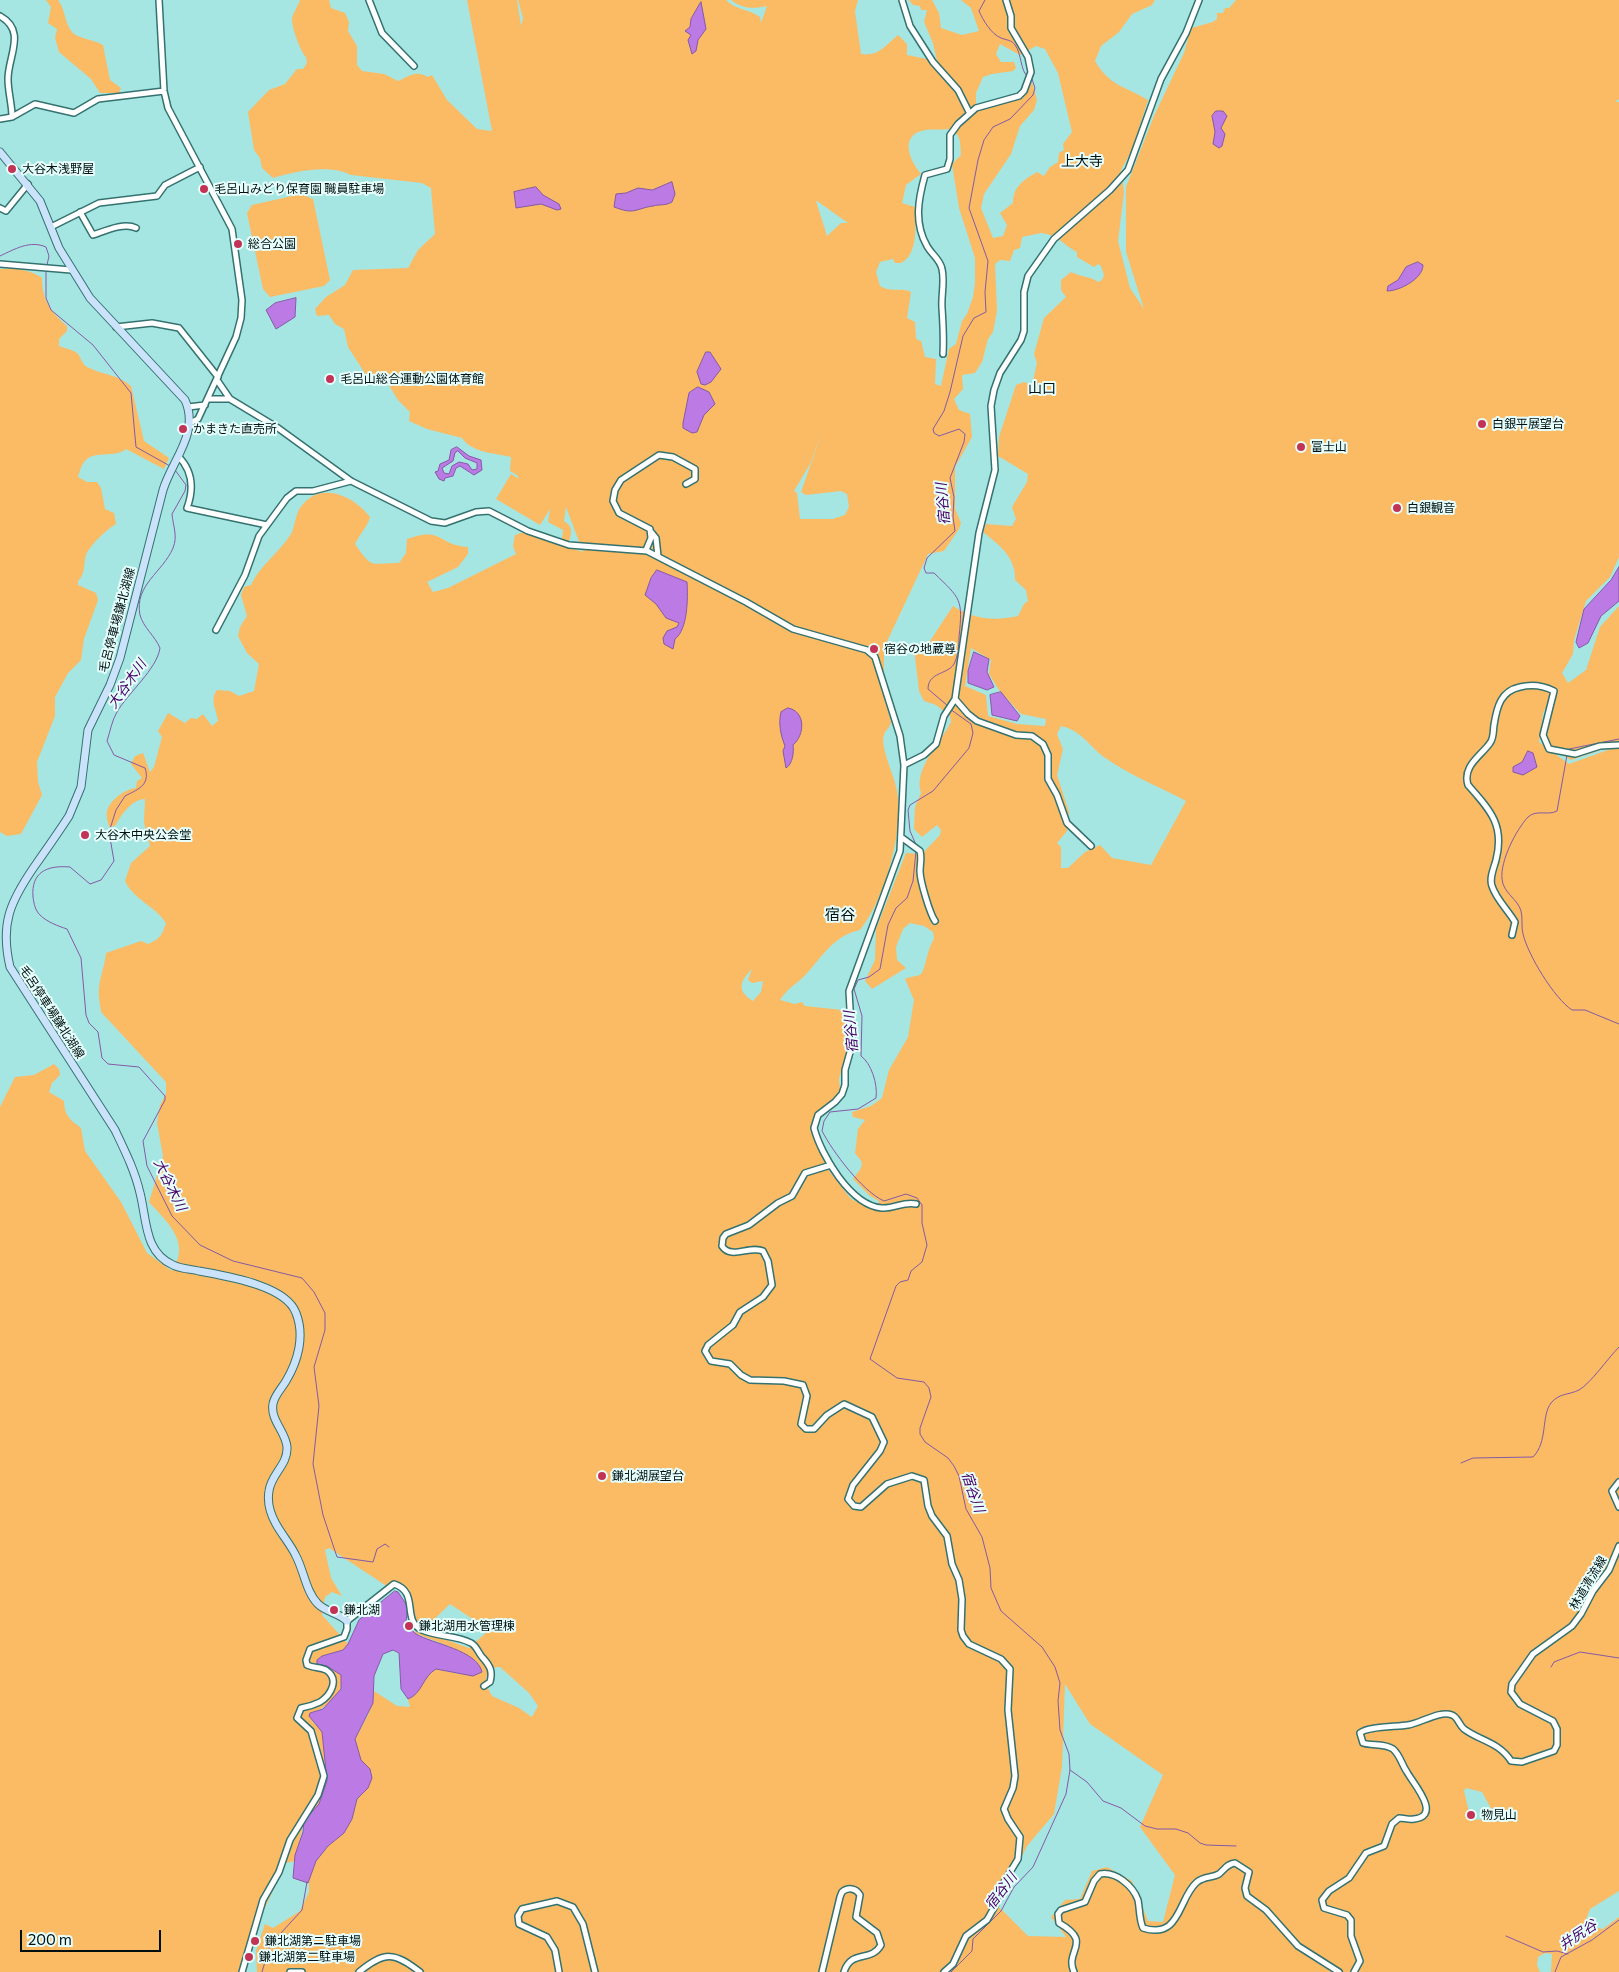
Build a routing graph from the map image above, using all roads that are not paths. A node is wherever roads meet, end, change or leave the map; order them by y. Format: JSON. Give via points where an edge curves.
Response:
{"nodes":[{"id":1,"x":159,"y":0,"type":"edge"},
{"id":2,"x":369,"y":0,"type":"edge"},
{"id":3,"x":902,"y":0,"type":"edge"},
{"id":4,"x":1006,"y":0,"type":"edge"},
{"id":5,"x":1199,"y":0,"type":"edge"},
{"id":6,"x":0,"y":16,"type":"edge"},
{"id":7,"x":414,"y":66,"type":"dead end"},
{"id":8,"x":164,"y":92,"type":"junction"},
{"id":9,"x":969,"y":112,"type":"junction"},
{"id":10,"x":12,"y":117,"type":"junction"},
{"id":11,"x":0,"y":119,"type":"edge"},
{"id":12,"x":0,"y":152,"type":"edge"},
{"id":13,"x":200,"y":167,"type":"junction"},
{"id":14,"x":28,"y":184,"type":"junction"},
{"id":15,"x":0,"y":208,"type":"edge"},
{"id":16,"x":80,"y":212,"type":"junction"},
{"id":17,"x":51,"y":227,"type":"junction"},
{"id":18,"x":136,"y":228,"type":"dead end"},
{"id":19,"x":0,"y":264,"type":"edge"},
{"id":20,"x":70,"y":270,"type":"junction"},
{"id":21,"x":115,"y":327,"type":"junction"},
{"id":22,"x":942,"y":354,"type":"dead end"},
{"id":23,"x":217,"y":378,"type":"junction"},
{"id":24,"x":208,"y":399,"type":"junction"},
{"id":25,"x":230,"y":399,"type":"junction"},
{"id":26,"x":205,"y":405,"type":"junction"},
{"id":27,"x":188,"y":407,"type":"junction"},
{"id":28,"x":190,"y":423,"type":"junction"},
{"id":29,"x":178,"y":456,"type":"junction"},
{"id":30,"x":351,"y":481,"type":"junction"},
{"id":31,"x":686,"y":484,"type":"dead end"},
{"id":32,"x":267,"y":525,"type":"junction"},
{"id":33,"x":652,"y":533,"type":"junction"},
{"id":34,"x":646,"y":550,"type":"junction"},
{"id":35,"x":658,"y":556,"type":"junction"},
{"id":36,"x":216,"y":630,"type":"dead end"},
{"id":37,"x":955,"y":699,"type":"junction"},
{"id":38,"x":1619,"y":745,"type":"edge"},
{"id":39,"x":904,"y":765,"type":"junction"},
{"id":40,"x":900,"y":837,"type":"junction"},
{"id":41,"x":1091,"y":846,"type":"dead end"},
{"id":42,"x":935,"y":921,"type":"dead end"},
{"id":43,"x":1512,"y":935,"type":"dead end"},
{"id":44,"x":831,"y":1165,"type":"junction"},
{"id":45,"x":916,"y":1204,"type":"dead end"},
{"id":46,"x":1619,"y":1482,"type":"edge"},
{"id":47,"x":1619,"y":1507,"type":"edge"},
{"id":48,"x":1619,"y":1546,"type":"edge"},
{"id":49,"x":347,"y":1621,"type":"junction"},
{"id":50,"x":484,"y":1686,"type":"dead end"},
{"id":51,"x":242,"y":1972,"type":"edge"},
{"id":52,"x":290,"y":1972,"type":"edge"},
{"id":53,"x":302,"y":1972,"type":"edge"},
{"id":54,"x":359,"y":1972,"type":"edge"},
{"id":55,"x":420,"y":1972,"type":"edge"},
{"id":56,"x":559,"y":1972,"type":"edge"},
{"id":57,"x":594,"y":1972,"type":"edge"},
{"id":58,"x":822,"y":1972,"type":"edge"},
{"id":59,"x":844,"y":1972,"type":"edge"},
{"id":60,"x":944,"y":1972,"type":"edge"},
{"id":61,"x":1074,"y":1972,"type":"edge"},
{"id":62,"x":1339,"y":1972,"type":"edge"},
{"id":63,"x":1354,"y":1972,"type":"edge"}],
"edges":[{"from":1,"to":8,"type":"street"},
{"from":2,"to":7,"type":"street","via":[[382,33]]},
{"from":3,"to":9,"type":"street","via":[[910,26],[933,62],[958,90]]},
{"from":4,"to":9,"type":"street","via":[[1011,28],[1028,57],[1031,72],[1019,96]]},
{"from":5,"to":37,"type":"street","via":[[1152,101],[1128,170],[1054,239],[1028,276],[1024,292],[1024,331],[994,390],[994,470],[979,532]]},
{"from":6,"to":10,"type":"street","via":[[10,24],[16,40],[8,80]]},
{"from":8,"to":10,"type":"street","via":[[98,100],[74,113],[35,104]]},
{"from":8,"to":13,"type":"street","via":[[172,117]]},
{"from":9,"to":22,"type":"street","via":[[950,135],[947,169],[925,175],[917,211],[923,238],[940,261],[942,270]]},
{"from":10,"to":11,"type":"street"},
{"from":12,"to":14,"type":"main road"},
{"from":13,"to":16,"type":"street","via":[[165,184],[157,196],[104,202]]},
{"from":13,"to":23,"type":"street","via":[[232,229],[242,300],[239,328]]},
{"from":14,"to":15,"type":"street","via":[[6,211]]},
{"from":14,"to":17,"type":"main road","via":[[40,201]]},
{"from":16,"to":17,"type":"street"},
{"from":16,"to":18,"type":"street","via":[[93,235],[114,228]]},
{"from":17,"to":20,"type":"main road"},
{"from":19,"to":20,"type":"street"},
{"from":20,"to":21,"type":"main road"},
{"from":21,"to":23,"type":"street","via":[[152,323],[179,328]]},
{"from":21,"to":27,"type":"main road"},
{"from":23,"to":24,"type":"street"},
{"from":23,"to":25,"type":"street"},
{"from":24,"to":25,"type":"street"},
{"from":24,"to":26,"type":"street"},
{"from":25,"to":30,"type":"street","via":[[278,428]]},
{"from":26,"to":27,"type":"street"},
{"from":26,"to":28,"type":"street","via":[[198,420]]},
{"from":27,"to":28,"type":"main road","name":"毛呂停車場鎌北湖線"},
{"from":28,"to":29,"type":"main road","name":"毛呂停車場鎌北湖線","via":[[188,436]]},
{"from":29,"to":32,"type":"street","via":[[192,481],[187,508]]},
{"from":29,"to":49,"type":"main road","name":"毛呂停車場鎌北湖線","via":[[171,467],[120,658],[88,730],[83,776],[76,801],[11,902],[4,926],[6,955],[10,967],[126,1152],[140,1193],[147,1231],[158,1255],[174,1266],[229,1276],[268,1289],[289,1301],[295,1310],[299,1322],[298,1354],[273,1405],[274,1416],[287,1445],[287,1455],[272,1481],[269,1505],[276,1524],[295,1554],[312,1596],[320,1606]]},
{"from":30,"to":32,"type":"street","via":[[313,491],[296,491]]},
{"from":30,"to":34,"type":"street","via":[[435,522],[445,523],[485,510],[563,543]]},
{"from":31,"to":33,"type":"street","via":[[695,479],[694,469],[665,454],[618,484],[613,501],[619,513]]},
{"from":32,"to":36,"type":"street"},
{"from":33,"to":34,"type":"street"},
{"from":33,"to":35,"type":"street","via":[[656,538]]},
{"from":34,"to":35,"type":"street"},
{"from":35,"to":39,"type":"street","via":[[793,629],[867,650],[875,657],[897,722]]},
{"from":37,"to":39,"type":"street","via":[[944,716],[936,744],[924,755]]},
{"from":37,"to":41,"type":"street","via":[[977,721],[1010,733],[1032,736],[1043,744],[1048,755],[1048,779],[1064,817]]},
{"from":38,"to":43,"type":"street","via":[[1600,746],[1575,754],[1549,749],[1543,735],[1554,691],[1530,685],[1509,690],[1502,697],[1492,740],[1469,770],[1466,781],[1490,811],[1499,834],[1491,881],[1515,922]]},
{"from":39,"to":40,"type":"street"},
{"from":40,"to":42,"type":"street","via":[[920,851],[921,879],[929,912]]},
{"from":40,"to":44,"type":"street","via":[[896,866],[849,991],[852,1045],[845,1070],[845,1085],[835,1102],[818,1115],[814,1128]]},
{"from":44,"to":45,"type":"street","via":[[850,1191],[872,1206]]},
{"from":44,"to":60,"type":"street","via":[[805,1173],[792,1196],[723,1238],[722,1246],[728,1252],[755,1248],[763,1251],[772,1285],[763,1297],[740,1312],[733,1325],[705,1351],[711,1361],[730,1364],[745,1378],[803,1386],[807,1396],[801,1424],[806,1429],[814,1429],[826,1415],[844,1404],[872,1417],[882,1437],[882,1447],[853,1485],[848,1499],[854,1506],[861,1507],[887,1484],[912,1476],[924,1480],[928,1506],[947,1536],[952,1564],[960,1580],[963,1636],[969,1644],[1001,1659],[1010,1670],[1008,1710],[1015,1776],[1004,1809],[1020,1837],[1018,1859],[1001,1886],[987,1920],[966,1936],[953,1964]]},
{"from":46,"to":47,"type":"street","via":[[1612,1492]]},
{"from":48,"to":63,"type":"street","name":"林道清流線","via":[[1609,1570],[1572,1626],[1532,1654],[1512,1684],[1512,1692],[1520,1704],[1550,1718],[1558,1729],[1557,1745],[1551,1754],[1522,1762],[1511,1760],[1500,1748],[1463,1728],[1450,1714],[1410,1724],[1367,1728],[1360,1733],[1362,1743],[1387,1747],[1397,1755],[1423,1795],[1426,1809],[1419,1818],[1394,1820],[1384,1846],[1366,1853],[1349,1878],[1329,1891],[1322,1900],[1324,1908],[1347,1915],[1351,1920],[1351,1936],[1360,1961]]},
{"from":49,"to":50,"type":"street","via":[[392,1584],[398,1585],[411,1602],[411,1620],[416,1626],[473,1644],[490,1667],[490,1682]]},
{"from":49,"to":51,"type":"street","via":[[344,1636],[310,1648],[307,1654],[307,1665],[327,1671],[333,1679],[327,1696],[317,1704],[301,1708],[296,1716],[311,1731],[324,1776],[318,1795],[290,1840],[279,1872],[263,1900]]},
{"from":52,"to":53,"type":"street"},
{"from":54,"to":55,"type":"street","via":[[374,1959],[394,1956]]},
{"from":56,"to":57,"type":"street","via":[[558,1958],[547,1937],[519,1924],[518,1916],[522,1909],[557,1901],[573,1907],[583,1924]]},
{"from":58,"to":59,"type":"street","via":[[840,1897],[849,1888],[860,1895],[856,1917],[877,1933],[881,1945],[873,1954],[853,1958]]},
{"from":61,"to":62,"type":"street","via":[[1076,1938],[1059,1923],[1058,1914],[1085,1902],[1100,1874],[1114,1876],[1128,1886],[1137,1899],[1143,1928],[1162,1929],[1177,1918],[1197,1882],[1235,1863],[1249,1872],[1245,1888],[1247,1896],[1266,1910],[1298,1946]]}]}
